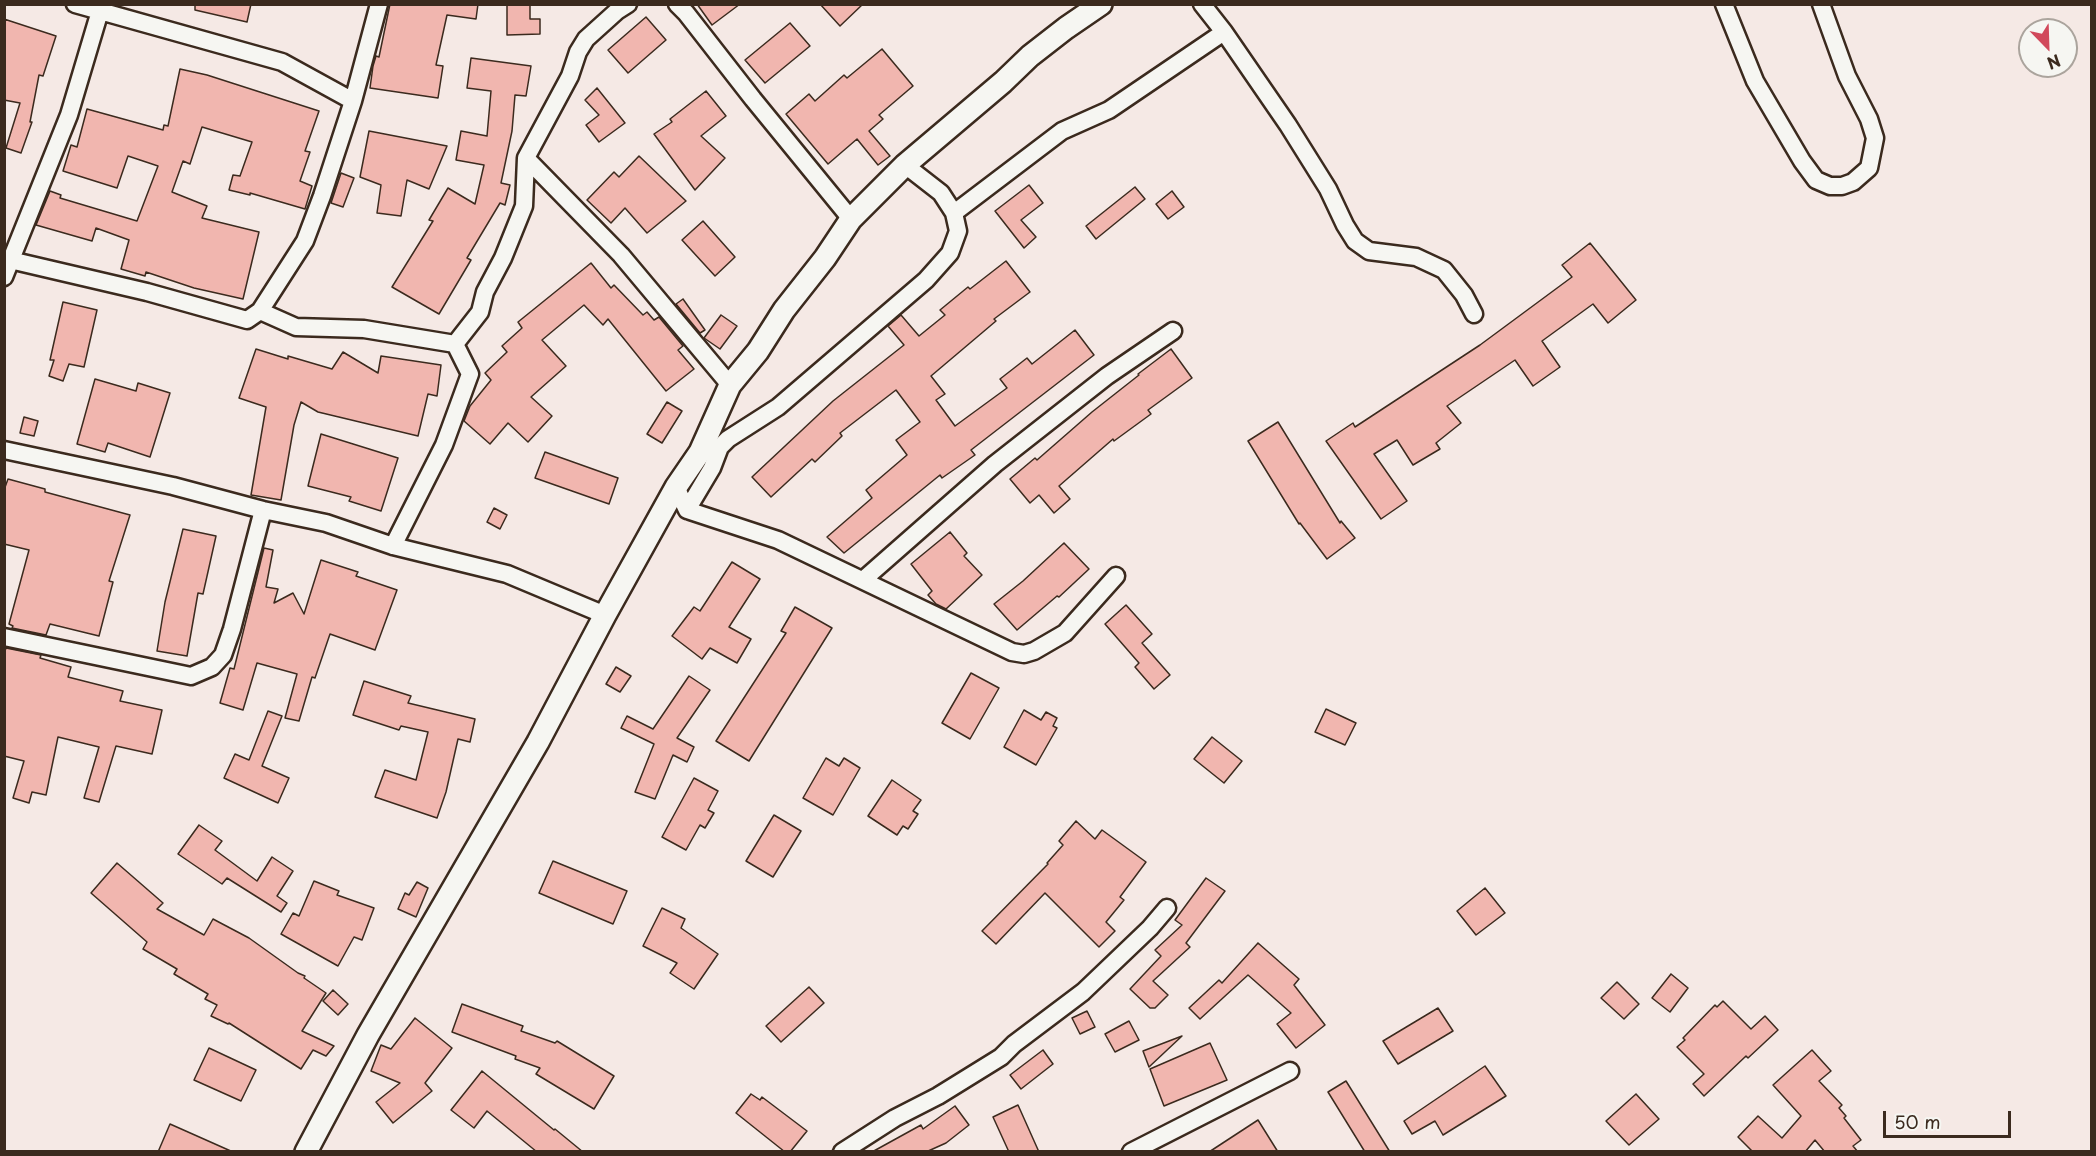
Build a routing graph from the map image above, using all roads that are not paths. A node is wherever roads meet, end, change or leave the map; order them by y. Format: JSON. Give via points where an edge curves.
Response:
{"nodes":[{"id":1,"x":75,"y":4,"type":"edge"},
{"id":2,"x":379,"y":4,"type":"edge"},
{"id":3,"x":628,"y":4,"type":"edge"},
{"id":4,"x":677,"y":4,"type":"edge"},
{"id":5,"x":1101,"y":4,"type":"edge"},
{"id":6,"x":1202,"y":4,"type":"edge"},
{"id":7,"x":1724,"y":4,"type":"edge"},
{"id":8,"x":1821,"y":4,"type":"edge"},
{"id":9,"x":100,"y":11,"type":"junction"},
{"id":10,"x":1224,"y":32,"type":"junction"},
{"id":11,"x":353,"y":100,"type":"junction"},
{"id":12,"x":526,"y":158,"type":"junction"},
{"id":13,"x":905,"y":165,"type":"junction"},
{"id":14,"x":954,"y":213,"type":"junction"},
{"id":15,"x":851,"y":219,"type":"junction"},
{"id":16,"x":10,"y":260,"type":"junction"},
{"id":17,"x":4,"y":277,"type":"edge"},
{"id":18,"x":260,"y":311,"type":"junction"},
{"id":19,"x":1474,"y":314,"type":"dead end"},
{"id":20,"x":1173,"y":331,"type":"dead end"},
{"id":21,"x":455,"y":344,"type":"junction"},
{"id":22,"x":730,"y":385,"type":"junction"},
{"id":23,"x":4,"y":450,"type":"edge"},
{"id":24,"x":676,"y":487,"type":"junction"},
{"id":25,"x":263,"y":510,"type":"junction"},
{"id":26,"x":687,"y":510,"type":"junction"},
{"id":27,"x":393,"y":546,"type":"junction"},
{"id":28,"x":1116,"y":576,"type":"dead end"},
{"id":29,"x":862,"y":580,"type":"junction"},
{"id":30,"x":605,"y":615,"type":"junction"},
{"id":31,"x":4,"y":637,"type":"edge"},
{"id":32,"x":1167,"y":908,"type":"dead end"},
{"id":33,"x":1290,"y":1071,"type":"dead end"},
{"id":34,"x":306,"y":1152,"type":"edge"},
{"id":35,"x":842,"y":1152,"type":"edge"},
{"id":36,"x":1131,"y":1152,"type":"edge"}],
"edges":[{"from":1,"to":9,"type":"street"},
{"from":2,"to":11,"type":"street"},
{"from":3,"to":12,"type":"street","via":[[586,39]]},
{"from":4,"to":15,"type":"street"},
{"from":5,"to":13,"type":"street","via":[[1030,56]]},
{"from":6,"to":10,"type":"street"},
{"from":7,"to":8,"type":"street","via":[[1755,81],[1797,152],[1816,180],[1842,186],[1869,168],[1875,138]]},
{"from":9,"to":11,"type":"street","via":[[282,62]]},
{"from":9,"to":16,"type":"street","via":[[69,115]]},
{"from":10,"to":14,"type":"street","via":[[1109,110],[1062,131]]},
{"from":10,"to":19,"type":"street","via":[[1288,125],[1355,241],[1369,251],[1416,257],[1444,270]]},
{"from":11,"to":18,"type":"street","via":[[305,241]]},
{"from":12,"to":21,"type":"street","via":[[524,206],[485,292],[480,312]]},
{"from":12,"to":22,"type":"street","via":[[621,255]]},
{"from":13,"to":14,"type":"street","via":[[941,193]]},
{"from":13,"to":15,"type":"street"},
{"from":14,"to":26,"type":"street","via":[[956,240],[926,280],[778,407],[728,439]]},
{"from":15,"to":22,"type":"street"},
{"from":16,"to":17,"type":"street"},
{"from":16,"to":18,"type":"street","via":[[247,320]]},
{"from":18,"to":21,"type":"street","via":[[296,327],[364,329]]},
{"from":20,"to":29,"type":"street","via":[[1107,376],[995,464]]},
{"from":21,"to":27,"type":"street","via":[[470,374],[444,445]]},
{"from":22,"to":24,"type":"street","via":[[700,452]]},
{"from":23,"to":25,"type":"street","via":[[173,486]]},
{"from":24,"to":26,"type":"street"},
{"from":24,"to":30,"type":"street"},
{"from":25,"to":27,"type":"street","via":[[326,524]]},
{"from":25,"to":31,"type":"street","via":[[232,629],[223,655],[212,667],[191,676]]},
{"from":26,"to":29,"type":"street","via":[[778,540]]},
{"from":27,"to":30,"type":"street","via":[[507,574]]},
{"from":28,"to":29,"type":"street","via":[[1065,633],[1024,654],[1012,652]]},
{"from":30,"to":34,"type":"street","via":[[533,752],[368,1035]]},
{"from":32,"to":35,"type":"street","via":[[1083,992],[1001,1057]]},
{"from":33,"to":36,"type":"street"}]}
